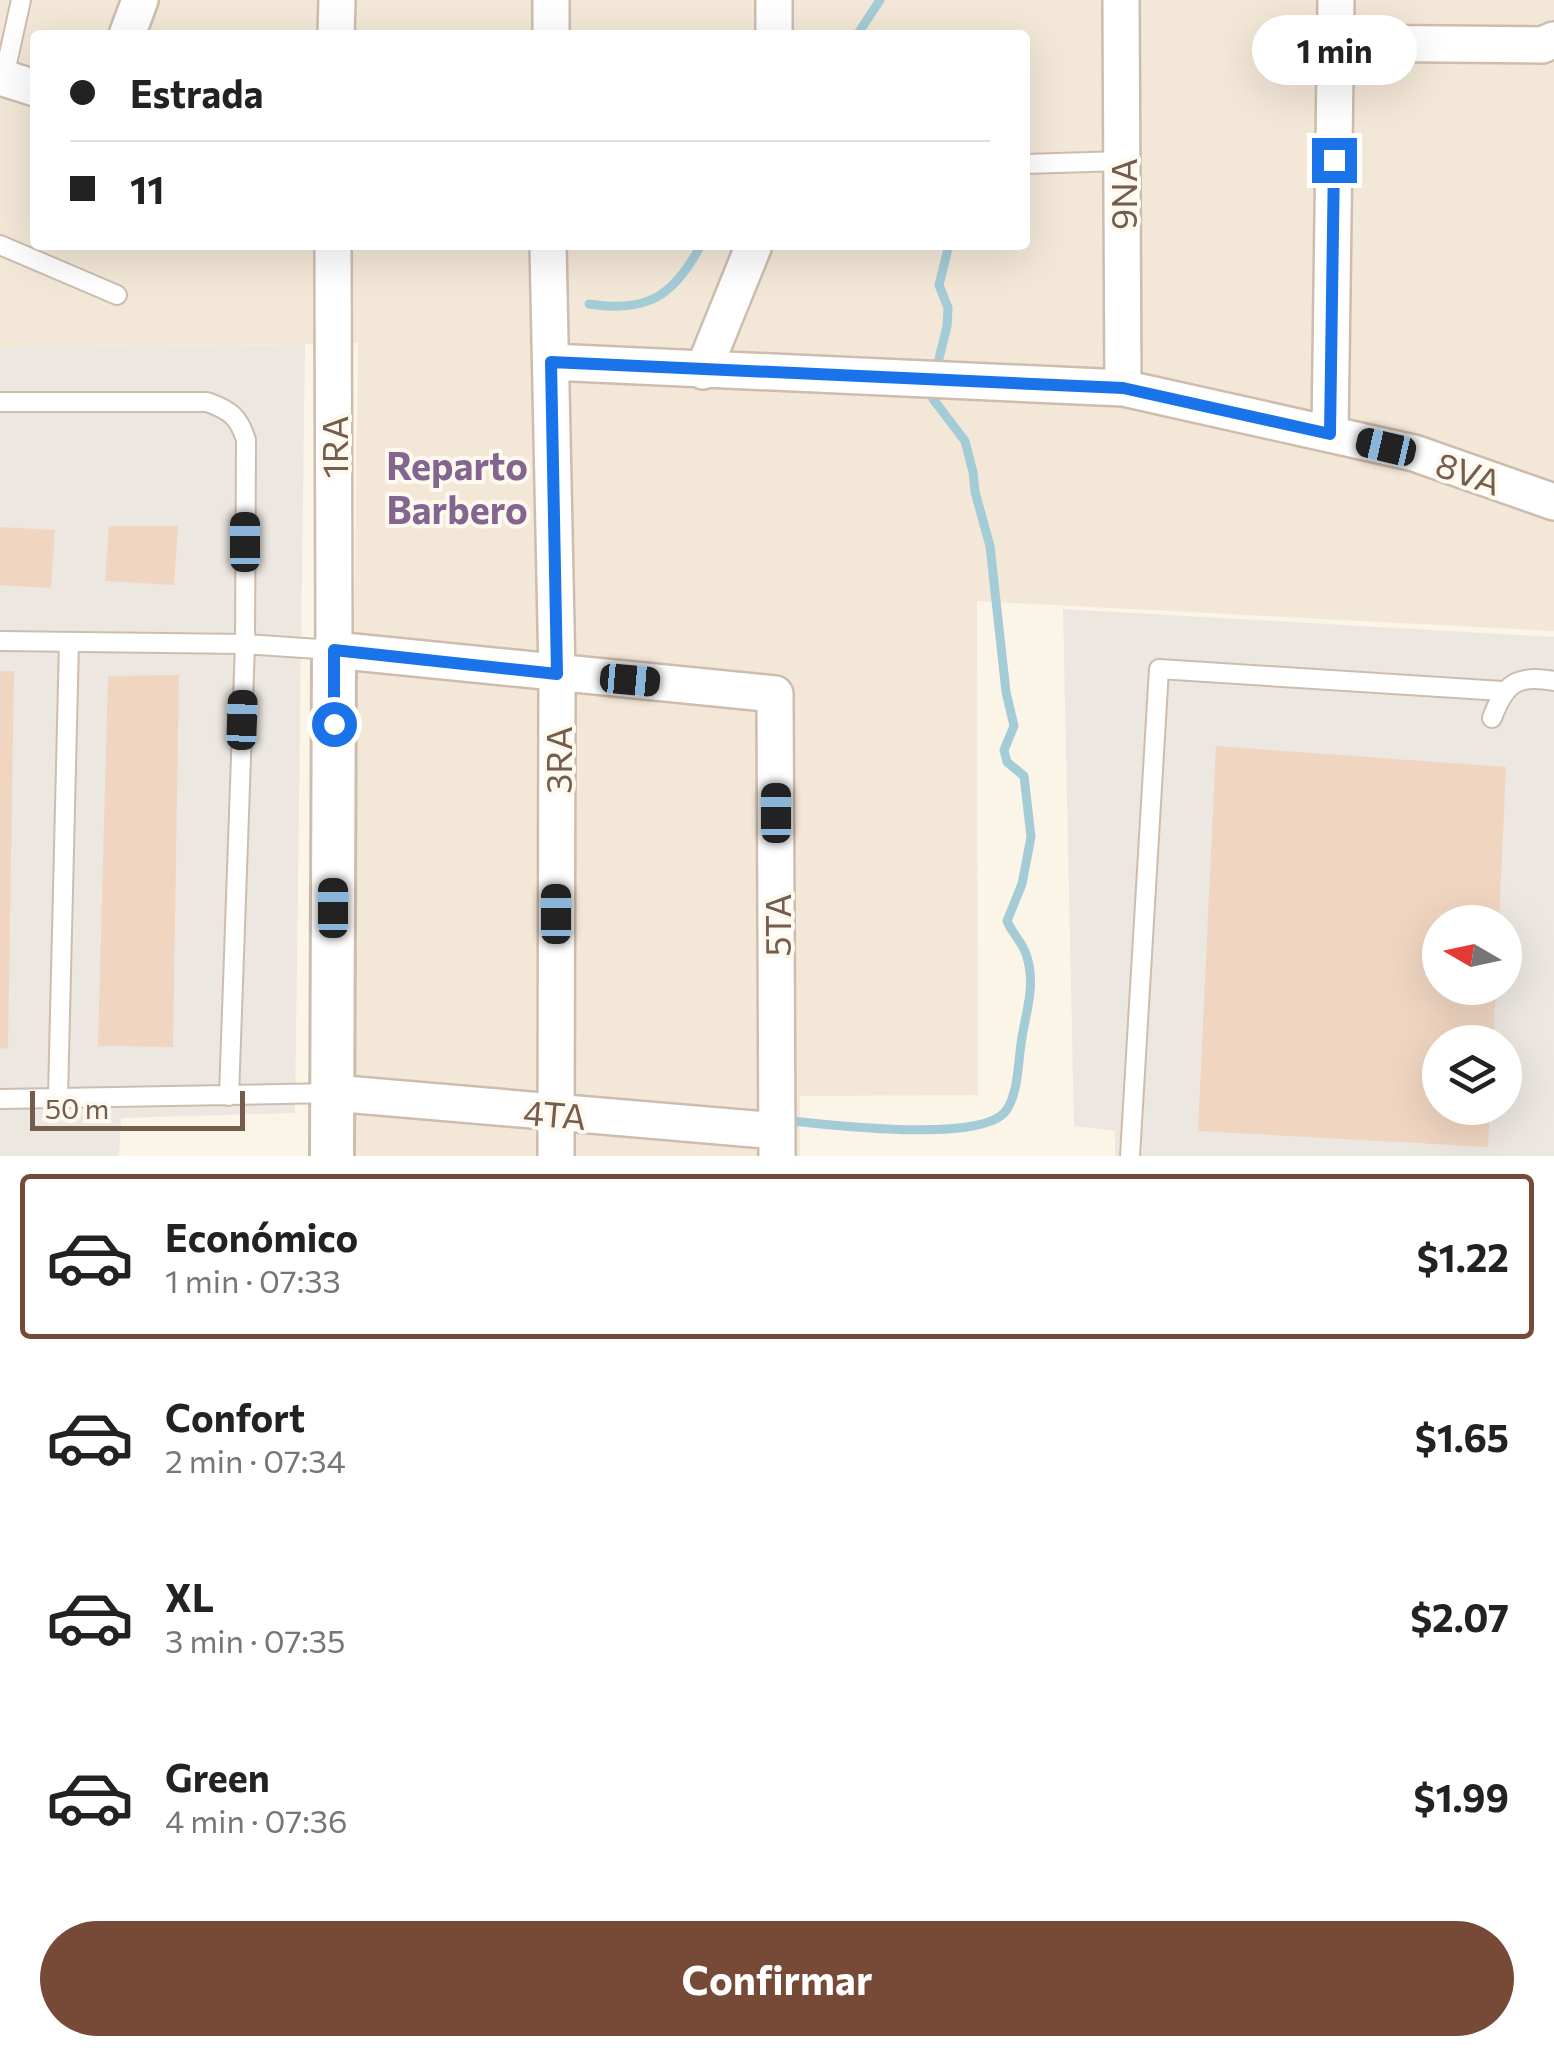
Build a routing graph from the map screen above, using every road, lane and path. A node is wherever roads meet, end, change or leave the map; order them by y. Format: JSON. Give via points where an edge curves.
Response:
{"nodes":[{"id":1,"x":21,"y":0,"type":"edge"},
{"id":2,"x":140,"y":0,"type":"edge"},
{"id":3,"x":336,"y":0,"type":"edge"},
{"id":4,"x":551,"y":0,"type":"edge"},
{"id":5,"x":774,"y":0,"type":"edge"},
{"id":6,"x":1120,"y":0,"type":"edge"},
{"id":7,"x":1336,"y":0,"type":"edge"},
{"id":8,"x":129,"y":30,"type":"edge"},
{"id":9,"x":336,"y":30,"type":"edge"},
{"id":10,"x":551,"y":30,"type":"edge"},
{"id":11,"x":774,"y":30,"type":"edge"},
{"id":12,"x":1554,"y":40,"type":"edge"},
{"id":13,"x":1335,"y":43,"type":"junction"},
{"id":14,"x":13,"y":81,"type":"edge"},
{"id":15,"x":1122,"y":161,"type":"junction"},
{"id":16,"x":1030,"y":164,"type":"edge"},
{"id":17,"x":0,"y":245,"type":"edge"},
{"id":18,"x":333,"y":250,"type":"edge"},
{"id":19,"x":548,"y":250,"type":"edge"},
{"id":20,"x":752,"y":250,"type":"edge"},
{"id":21,"x":117,"y":295,"type":"dead end"},
{"id":22,"x":551,"y":362,"type":"junction"},
{"id":23,"x":703,"y":371,"type":"junction"},
{"id":24,"x":1123,"y":388,"type":"junction"},
{"id":25,"x":0,"y":402,"type":"edge"},
{"id":26,"x":1330,"y":434,"type":"junction"},
{"id":27,"x":1554,"y":502,"type":"edge"},
{"id":28,"x":0,"y":641,"type":"edge"},
{"id":29,"x":69,"y":642,"type":"junction"},
{"id":30,"x":245,"y":644,"type":"junction"},
{"id":31,"x":334,"y":650,"type":"junction"},
{"id":32,"x":557,"y":674,"type":"junction"},
{"id":33,"x":1554,"y":681,"type":"edge"},
{"id":34,"x":1502,"y":691,"type":"junction"},
{"id":35,"x":1492,"y":718,"type":"dead end"},
{"id":36,"x":333,"y":1094,"type":"junction"},
{"id":37,"x":230,"y":1096,"type":"junction"},
{"id":38,"x":58,"y":1097,"type":"junction"},
{"id":39,"x":0,"y":1098,"type":"edge"},
{"id":40,"x":556,"y":1114,"type":"junction"},
{"id":41,"x":777,"y":1143,"type":"edge"},
{"id":42,"x":332,"y":1156,"type":"edge"},
{"id":43,"x":556,"y":1156,"type":"edge"},
{"id":44,"x":1130,"y":1156,"type":"edge"}],
"edges":[{"from":1,"to":14,"type":"lane"},
{"from":2,"to":8,"type":"street"},
{"from":3,"to":9,"type":"street"},
{"from":4,"to":10,"type":"street"},
{"from":5,"to":11,"type":"street"},
{"from":6,"to":15,"type":"street","name":"9NA"},
{"from":7,"to":13,"type":"street"},
{"from":12,"to":13,"type":"street"},
{"from":13,"to":26,"type":"street"},
{"from":15,"to":16,"type":"lane"},
{"from":15,"to":24,"type":"street","name":"9NA"},
{"from":17,"to":21,"type":"lane"},
{"from":18,"to":31,"type":"street","name":"1RA"},
{"from":19,"to":22,"type":"street","name":"3RA"},
{"from":20,"to":23,"type":"street"},
{"from":22,"to":23,"type":"street","name":"8VA"},
{"from":22,"to":32,"type":"street","name":"3RA"},
{"from":23,"to":24,"type":"street","name":"8VA"},
{"from":24,"to":26,"type":"street","name":"8VA"},
{"from":25,"to":30,"type":"lane","via":[[207,402],[240,419],[246,440]]},
{"from":26,"to":27,"type":"street","name":"8VA","via":[[1414,453]]},
{"from":28,"to":29,"type":"lane"},
{"from":29,"to":30,"type":"lane"},
{"from":29,"to":38,"type":"lane"},
{"from":30,"to":31,"type":"lane"},
{"from":30,"to":37,"type":"lane"},
{"from":31,"to":32,"type":"street"},
{"from":31,"to":36,"type":"street"},
{"from":32,"to":40,"type":"street","name":"3RA"},
{"from":32,"to":41,"type":"street","name":"5TA","via":[[775,694]]},
{"from":33,"to":34,"type":"lane","via":[[1518,680]]},
{"from":34,"to":35,"type":"lane"},
{"from":34,"to":44,"type":"lane","via":[[1159,669]]},
{"from":36,"to":37,"type":"lane"},
{"from":36,"to":40,"type":"street","name":"4TA"},
{"from":36,"to":42,"type":"street"},
{"from":37,"to":38,"type":"lane"},
{"from":38,"to":39,"type":"lane"},
{"from":40,"to":41,"type":"street","name":"4TA"},
{"from":40,"to":43,"type":"street","name":"3RA"}]}
